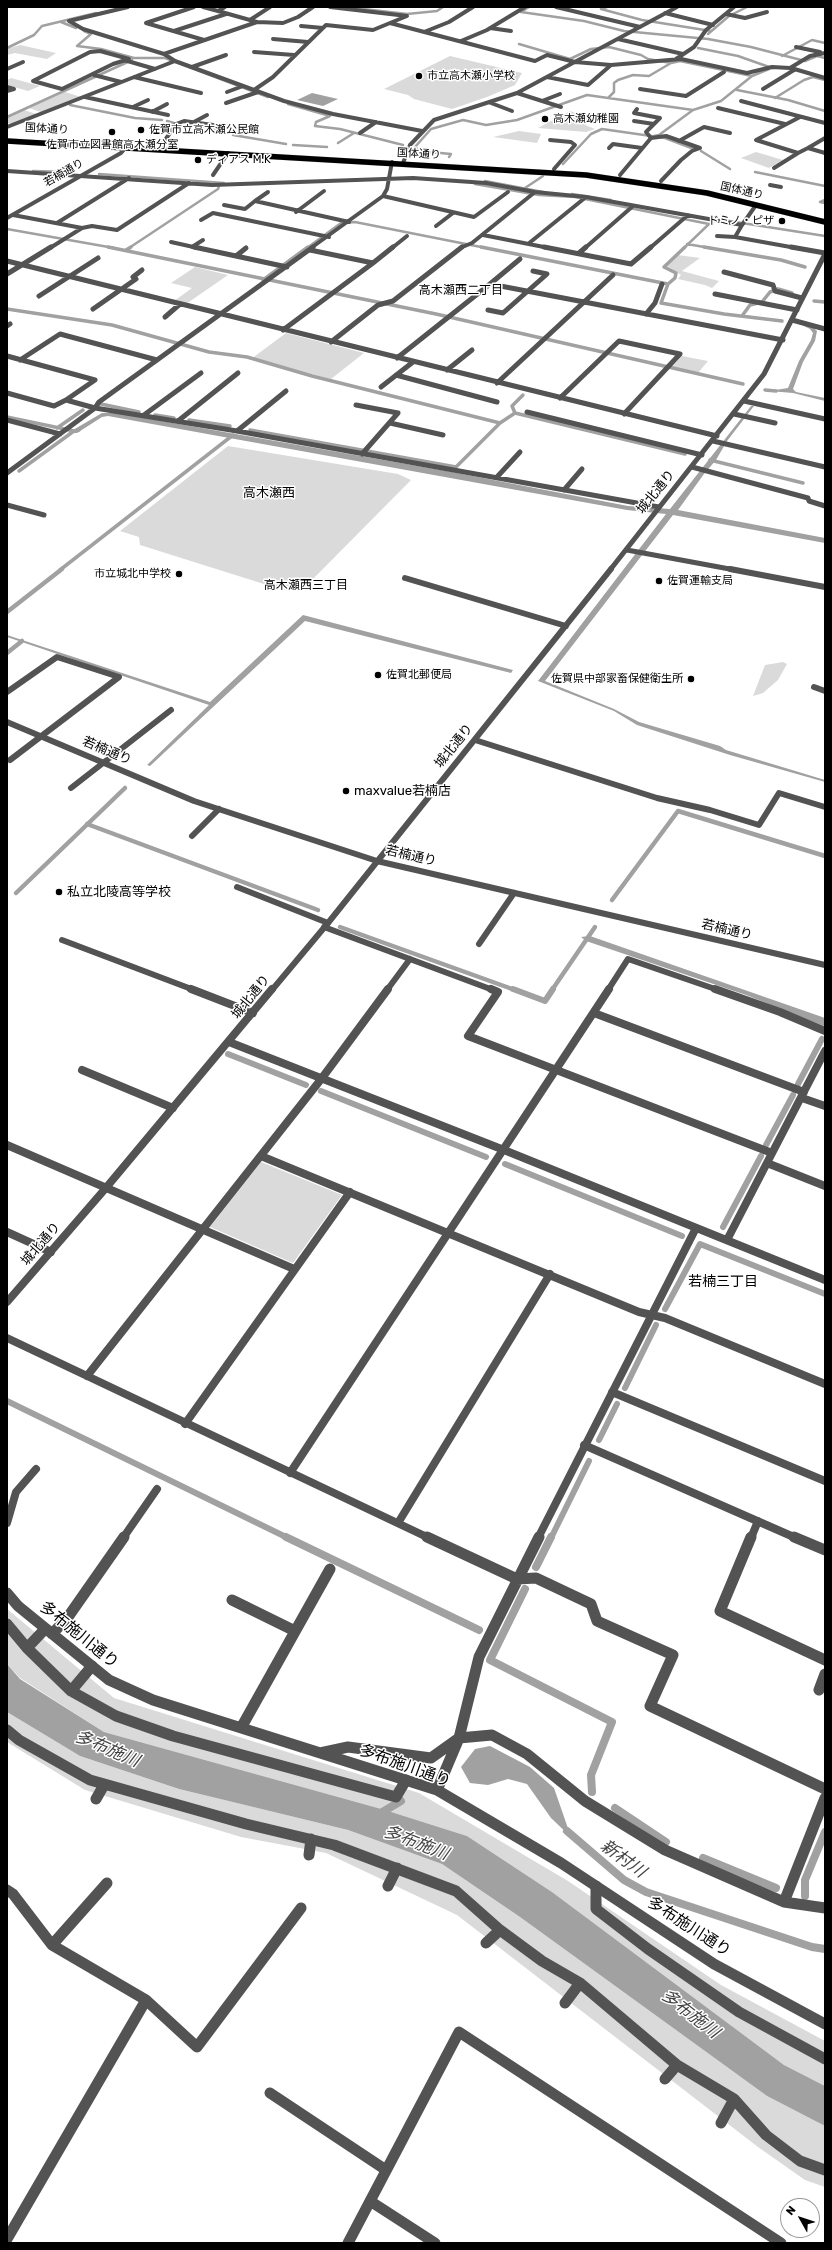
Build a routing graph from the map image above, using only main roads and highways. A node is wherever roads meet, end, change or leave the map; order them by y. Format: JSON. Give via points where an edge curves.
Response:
{"nodes":[{"id":1,"x":7,"y":137,"type":"edge"},
{"id":2,"x":7,"y":141,"type":"edge"},
{"id":3,"x":128,"y":146,"type":"junction"},
{"id":4,"x":404,"y":161,"type":"junction"},
{"id":5,"x":825,"y":216,"type":"edge"},
{"id":6,"x":825,"y":222,"type":"edge"}],
"edges":[{"from":1,"to":3,"type":"highway","name":"国体通り"},
{"from":2,"to":3,"type":"highway","name":"国体通り"},
{"from":3,"to":4,"type":"highway","name":"国体通り"},
{"from":3,"to":4,"type":"highway","name":"国体通り"},
{"from":4,"to":5,"type":"highway","name":"国体通り","via":[[620,175],[738,195]]},
{"from":4,"to":6,"type":"highway","name":"国体通り","via":[[586,175],[700,192]]}]}
